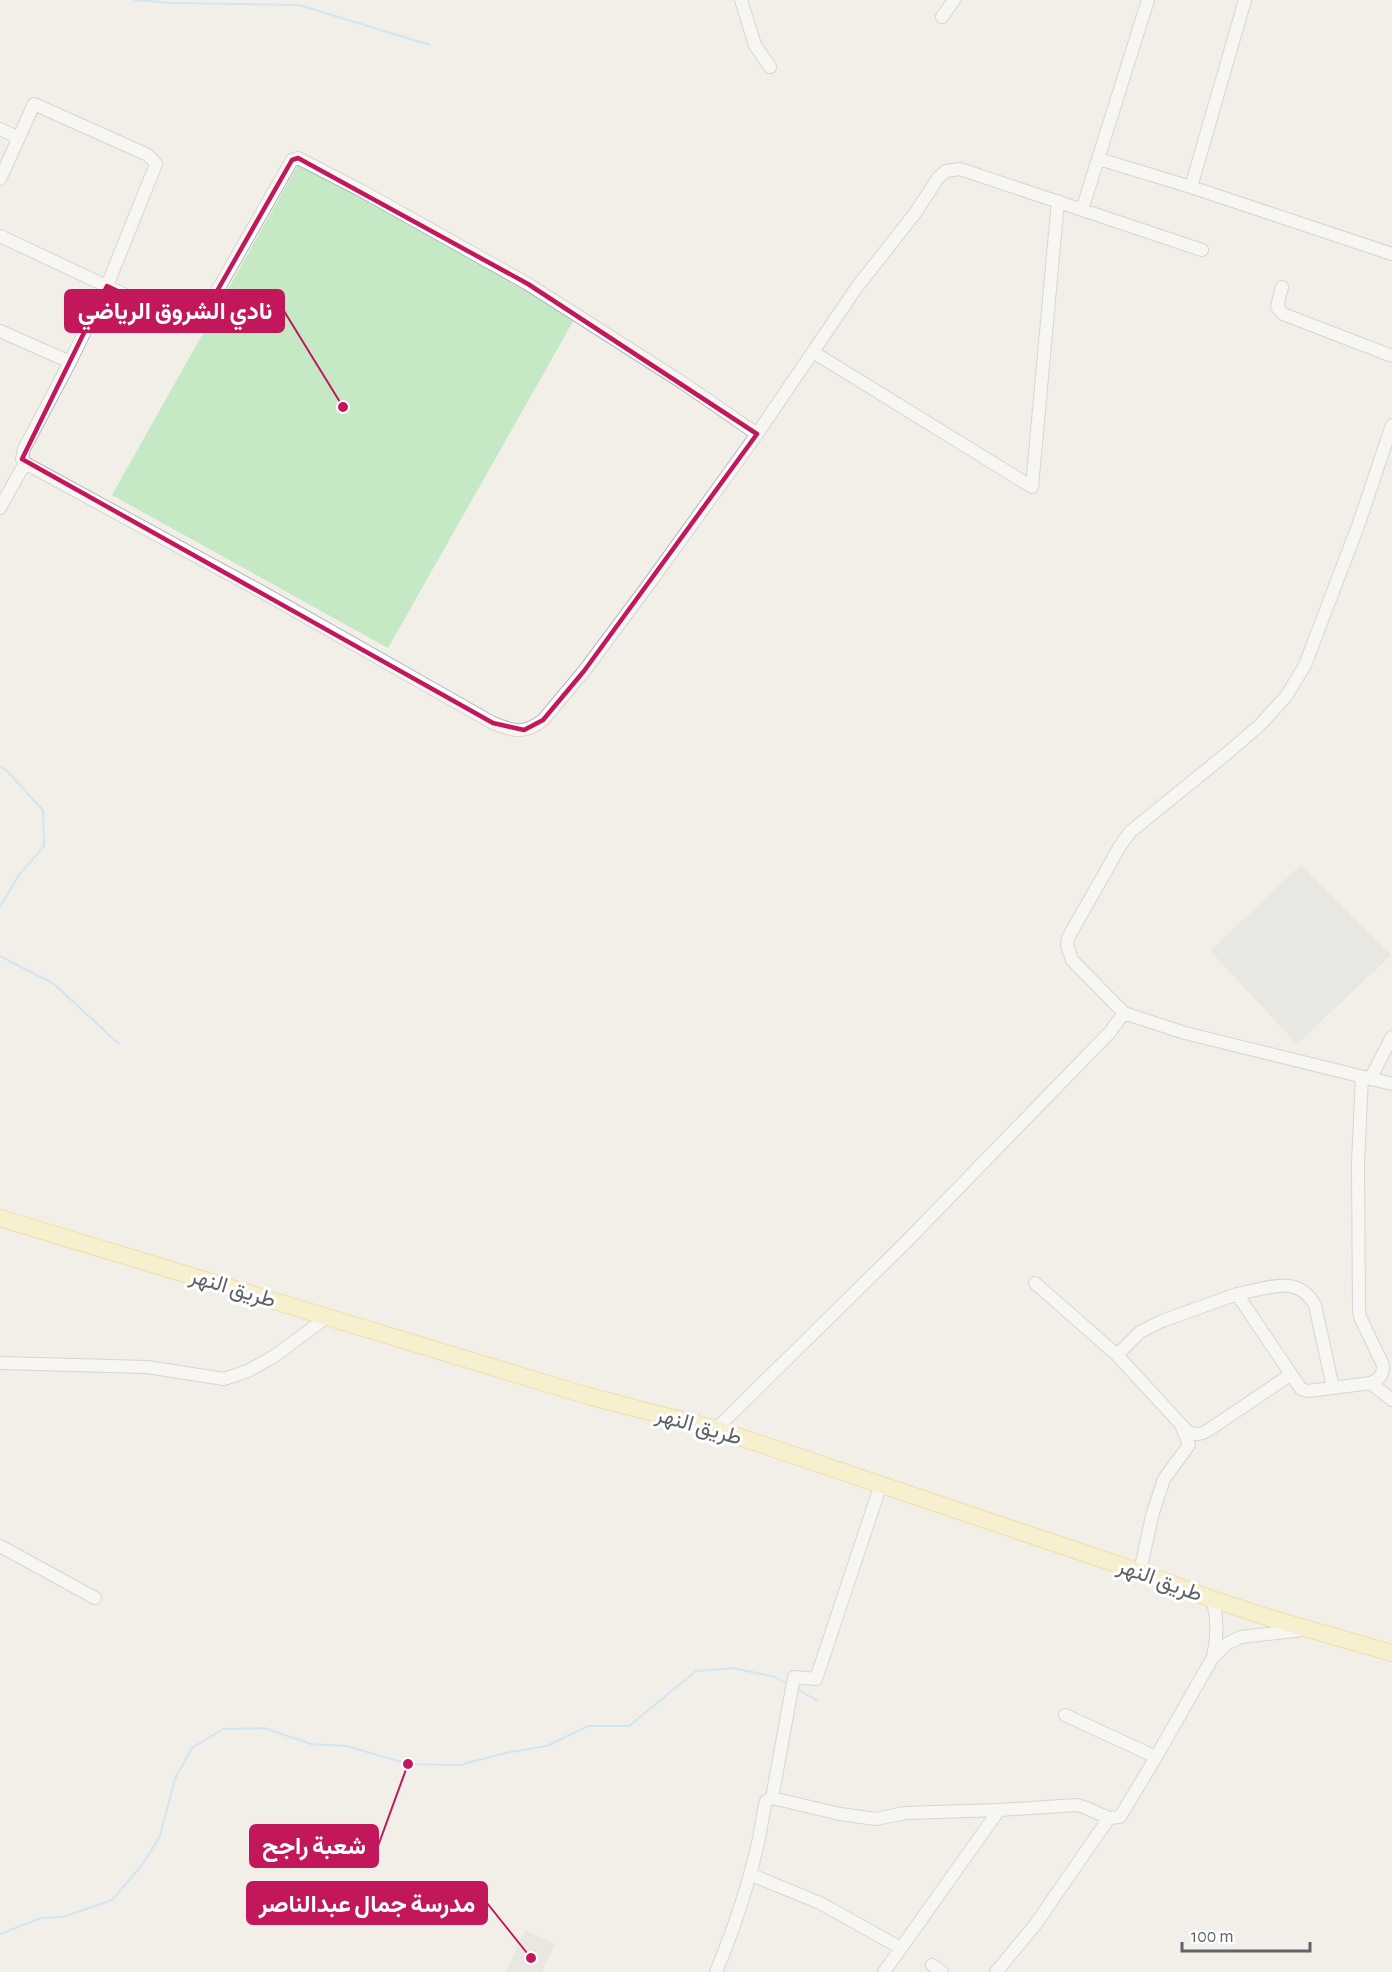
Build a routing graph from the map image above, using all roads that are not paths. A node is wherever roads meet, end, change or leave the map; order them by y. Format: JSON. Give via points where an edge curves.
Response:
{"nodes":[{"id":1,"x":741,"y":0,"type":"edge"},
{"id":2,"x":954,"y":0,"type":"edge"},
{"id":3,"x":1148,"y":0,"type":"edge"},
{"id":4,"x":1245,"y":0,"type":"edge"},
{"id":5,"x":942,"y":17,"type":"dead end"},
{"id":6,"x":770,"y":67,"type":"dead end"},
{"id":7,"x":0,"y":129,"type":"edge"},
{"id":8,"x":19,"y":138,"type":"junction"},
{"id":9,"x":1099,"y":159,"type":"junction"},
{"id":10,"x":0,"y":179,"type":"edge"},
{"id":11,"x":1191,"y":187,"type":"junction"},
{"id":12,"x":1058,"y":201,"type":"junction"},
{"id":13,"x":1082,"y":210,"type":"junction"},
{"id":14,"x":0,"y":236,"type":"edge"},
{"id":15,"x":1202,"y":250,"type":"dead end"},
{"id":16,"x":1392,"y":254,"type":"edge"},
{"id":17,"x":107,"y":286,"type":"junction"},
{"id":18,"x":1282,"y":287,"type":"dead end"},
{"id":19,"x":0,"y":331,"type":"edge"},
{"id":20,"x":813,"y":352,"type":"junction"},
{"id":21,"x":1392,"y":356,"type":"edge"},
{"id":22,"x":70,"y":362,"type":"junction"},
{"id":23,"x":1392,"y":425,"type":"edge"},
{"id":24,"x":757,"y":434,"type":"junction"},
{"id":25,"x":25,"y":463,"type":"junction"},
{"id":26,"x":0,"y":508,"type":"edge"},
{"id":27,"x":1124,"y":1014,"type":"junction"},
{"id":28,"x":1392,"y":1036,"type":"edge"},
{"id":29,"x":1366,"y":1078,"type":"junction"},
{"id":30,"x":1392,"y":1084,"type":"edge"},
{"id":31,"x":0,"y":1218,"type":"edge"},
{"id":32,"x":1035,"y":1283,"type":"dead end"},
{"id":33,"x":1237,"y":1294,"type":"junction"},
{"id":34,"x":327,"y":1317,"type":"junction"},
{"id":35,"x":1117,"y":1355,"type":"junction"},
{"id":36,"x":0,"y":1364,"type":"edge"},
{"id":37,"x":1388,"y":1366,"type":"edge"},
{"id":38,"x":1290,"y":1375,"type":"junction"},
{"id":39,"x":1371,"y":1383,"type":"junction"},
{"id":40,"x":1333,"y":1388,"type":"junction"},
{"id":41,"x":1392,"y":1400,"type":"edge"},
{"id":42,"x":1181,"y":1425,"type":"junction"},
{"id":43,"x":716,"y":1429,"type":"junction"},
{"id":44,"x":881,"y":1484,"type":"junction"},
{"id":45,"x":0,"y":1546,"type":"edge"},
{"id":46,"x":1140,"y":1572,"type":"junction"},
{"id":47,"x":95,"y":1598,"type":"dead end"},
{"id":48,"x":1212,"y":1599,"type":"junction"},
{"id":49,"x":1311,"y":1629,"type":"junction"},
{"id":50,"x":1392,"y":1653,"type":"edge"},
{"id":51,"x":1213,"y":1657,"type":"junction"},
{"id":52,"x":1065,"y":1715,"type":"dead end"},
{"id":53,"x":1156,"y":1757,"type":"junction"},
{"id":54,"x":772,"y":1798,"type":"junction"},
{"id":55,"x":999,"y":1810,"type":"junction"},
{"id":56,"x":1109,"y":1818,"type":"junction"},
{"id":57,"x":754,"y":1876,"type":"dead end"},
{"id":58,"x":901,"y":1948,"type":"junction"},
{"id":59,"x":716,"y":1972,"type":"edge"},
{"id":60,"x":884,"y":1972,"type":"edge"},
{"id":61,"x":996,"y":1972,"type":"edge"}],
"edges":[{"from":1,"to":6,"type":"street","via":[[755,45]]},
{"from":2,"to":5,"type":"street"},
{"from":3,"to":9,"type":"street"},
{"from":4,"to":11,"type":"street"},
{"from":7,"to":8,"type":"street"},
{"from":8,"to":10,"type":"street"},
{"from":8,"to":17,"type":"street","via":[[34,104],[154,160],[156,169]]},
{"from":9,"to":11,"type":"street"},
{"from":9,"to":13,"type":"street"},
{"from":11,"to":16,"type":"street"},
{"from":12,"to":13,"type":"street"},
{"from":12,"to":20,"type":"street","via":[[960,169],[944,172]]},
{"from":12,"to":20,"type":"street","via":[[1032,487]]},
{"from":13,"to":15,"type":"street"},
{"from":14,"to":17,"type":"street"},
{"from":17,"to":22,"type":"street"},
{"from":17,"to":24,"type":"street","via":[[178,320],[201,319],[292,160],[298,158],[528,284]]},
{"from":18,"to":21,"type":"street","via":[[1277,307],[1283,314]]},
{"from":19,"to":22,"type":"street"},
{"from":20,"to":24,"type":"street"},
{"from":22,"to":25,"type":"street","via":[[24,449]]},
{"from":23,"to":27,"type":"street","via":[[1305,665],[1287,695],[1225,755],[1130,832],[1068,938],[1072,960]]},
{"from":24,"to":25,"type":"street","via":[[584,671],[543,720],[534,727],[516,730],[492,723]]},
{"from":25,"to":26,"type":"street"},
{"from":27,"to":29,"type":"street","via":[[1185,1034]]},
{"from":27,"to":43,"type":"street","via":[[905,1243]]},
{"from":28,"to":29,"type":"street"},
{"from":29,"to":30,"type":"street"},
{"from":29,"to":37,"type":"street","via":[[1358,1162],[1359,1310]]},
{"from":31,"to":34,"type":"main road","name":"طريق النهر"},
{"from":32,"to":35,"type":"street"},
{"from":33,"to":35,"type":"street","via":[[1140,1332]]},
{"from":33,"to":38,"type":"street"},
{"from":33,"to":40,"type":"street","via":[[1286,1285],[1297,1287],[1310,1297]]},
{"from":34,"to":36,"type":"street","via":[[276,1355],[248,1371],[224,1378],[147,1368]]},
{"from":34,"to":43,"type":"main road","name":"طريق النهر","via":[[588,1396]]},
{"from":35,"to":42,"type":"street"},
{"from":37,"to":39,"type":"street"},
{"from":38,"to":40,"type":"street","via":[[1301,1389]]},
{"from":38,"to":42,"type":"street","via":[[1201,1434],[1192,1434]]},
{"from":39,"to":40,"type":"street"},
{"from":39,"to":41,"type":"street"},
{"from":42,"to":46,"type":"street","via":[[1189,1445],[1164,1479]]},
{"from":43,"to":44,"type":"main road","name":"طريق النهر"},
{"from":44,"to":46,"type":"main road","name":"طريق النهر"},
{"from":44,"to":54,"type":"street","via":[[816,1680],[794,1677]]},
{"from":45,"to":47,"type":"street"},
{"from":46,"to":48,"type":"main road","name":"طريق النهر"},
{"from":48,"to":49,"type":"main road","name":"طريق النهر"},
{"from":48,"to":51,"type":"street","via":[[1217,1627]]},
{"from":49,"to":50,"type":"main road","name":"طريق النهر"},
{"from":49,"to":51,"type":"street","via":[[1241,1637]]},
{"from":51,"to":53,"type":"street"},
{"from":52,"to":53,"type":"street"},
{"from":53,"to":56,"type":"street","via":[[1120,1816]]},
{"from":54,"to":55,"type":"street","via":[[876,1819],[905,1813]]},
{"from":54,"to":59,"type":"street","via":[[766,1801],[747,1888]]},
{"from":55,"to":56,"type":"street","via":[[1076,1805]]},
{"from":55,"to":58,"type":"street"},
{"from":56,"to":61,"type":"street","via":[[1035,1925]]},
{"from":57,"to":58,"type":"street","via":[[820,1903]]},
{"from":58,"to":60,"type":"street"}]}
